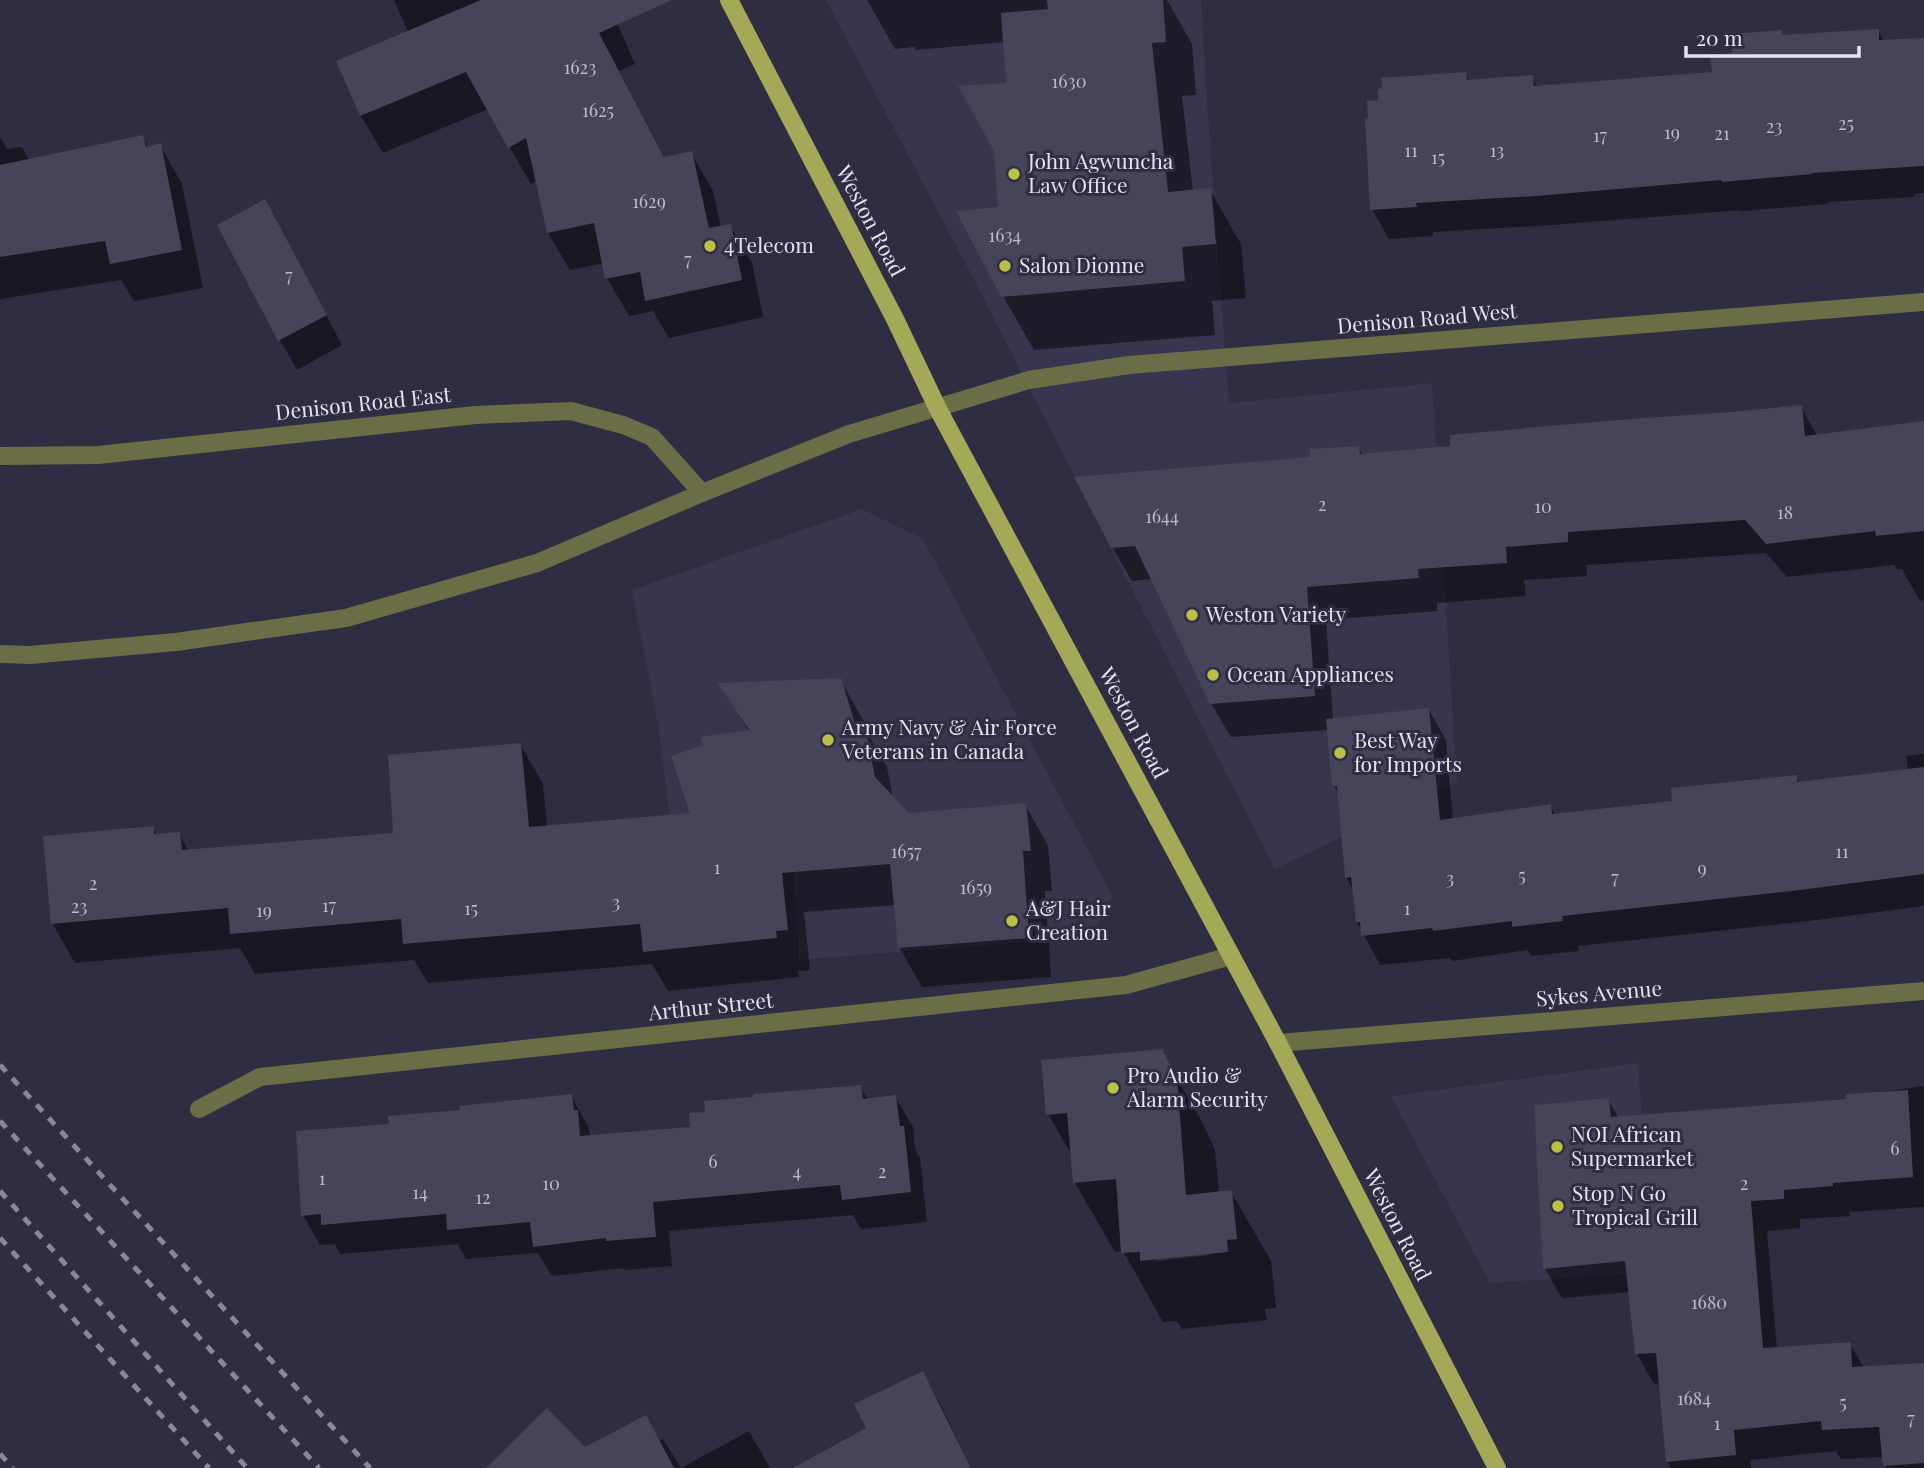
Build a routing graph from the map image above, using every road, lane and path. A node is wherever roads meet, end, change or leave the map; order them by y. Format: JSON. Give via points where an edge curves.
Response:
{"nodes":[{"id":1,"x":729,"y":0,"type":"edge"},
{"id":2,"x":1924,"y":302,"type":"edge"},
{"id":3,"x":938,"y":409,"type":"junction"},
{"id":4,"x":0,"y":456,"type":"edge"},
{"id":5,"x":702,"y":493,"type":"junction"},
{"id":6,"x":0,"y":654,"type":"edge"},
{"id":7,"x":1231,"y":956,"type":"junction"},
{"id":8,"x":1924,"y":991,"type":"edge"},
{"id":9,"x":1278,"y":1043,"type":"junction"},
{"id":10,"x":200,"y":1109,"type":"dead end"},
{"id":11,"x":1497,"y":1468,"type":"edge"}],
"edges":[{"from":1,"to":3,"type":"main road","name":"Weston Road"},
{"from":2,"to":3,"type":"street","name":"Denison Road West","via":[[1129,365],[1029,380]]},
{"from":3,"to":5,"type":"street","via":[[849,434]]},
{"from":3,"to":7,"type":"main road","name":"Weston Road"},
{"from":4,"to":5,"type":"street","name":"Denison Road East","via":[[98,455],[475,415],[571,411],[652,437]]},
{"from":5,"to":6,"type":"street","via":[[537,563],[346,618],[176,642]]},
{"from":7,"to":9,"type":"main road","name":"Weston Road"},
{"from":7,"to":10,"type":"street","name":"Arthur Street","via":[[1126,985],[260,1077]]},
{"from":8,"to":9,"type":"street","name":"Sykes Avenue"},
{"from":9,"to":11,"type":"main road","name":"Weston Road"}]}
